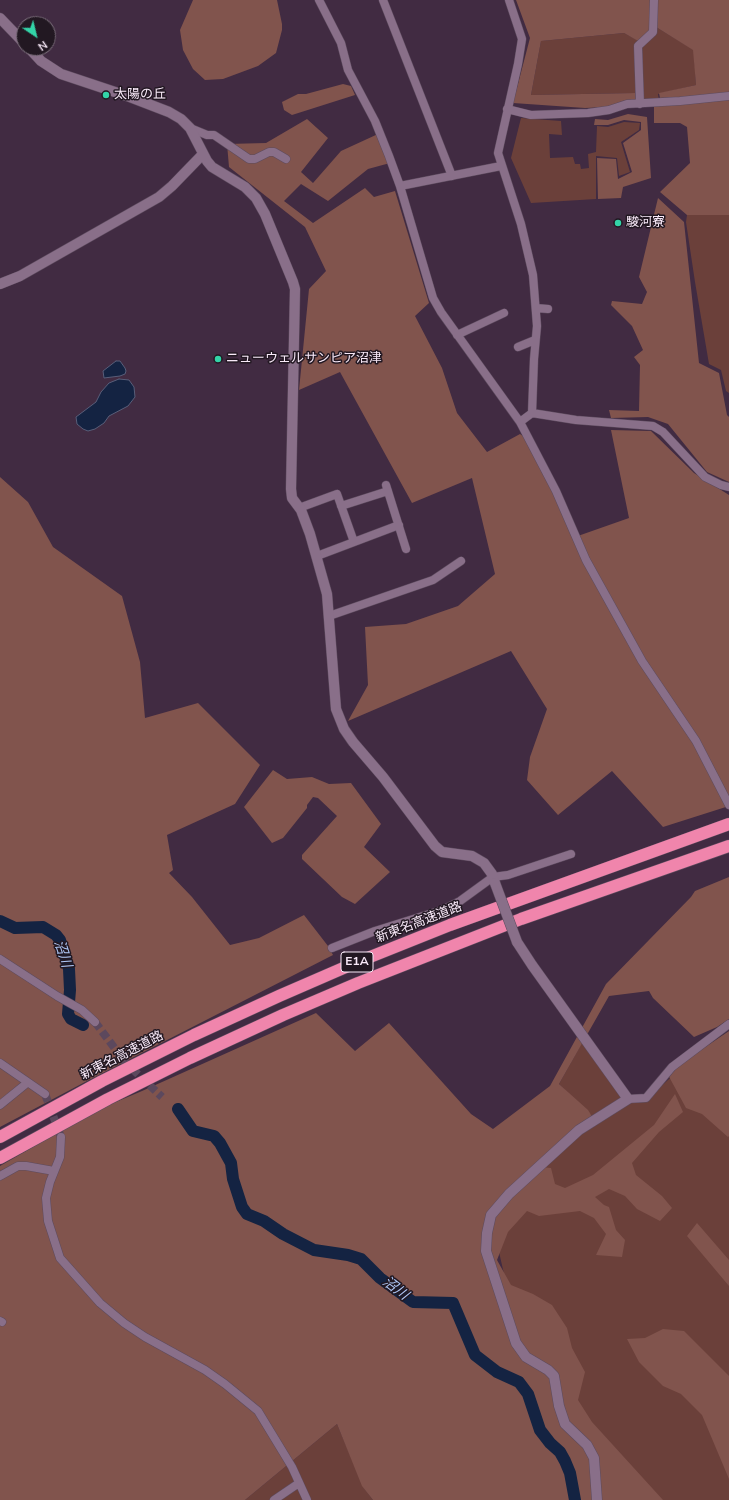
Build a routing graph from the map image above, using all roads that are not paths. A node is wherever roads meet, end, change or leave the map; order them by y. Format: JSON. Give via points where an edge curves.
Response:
{"nodes":[{"id":1,"x":319,"y":0,"type":"edge"},
{"id":2,"x":383,"y":0,"type":"edge"},
{"id":3,"x":510,"y":0,"type":"edge"},
{"id":4,"x":654,"y":0,"type":"edge"},
{"id":5,"x":0,"y":18,"type":"edge"},
{"id":6,"x":16,"y":35,"type":"edge"},
{"id":7,"x":36,"y":56,"type":"edge"},
{"id":8,"x":729,"y":96,"type":"edge"},
{"id":9,"x":640,"y":104,"type":"junction"},
{"id":10,"x":507,"y":109,"type":"junction"},
{"id":11,"x":190,"y":128,"type":"junction"},
{"id":12,"x":203,"y":154,"type":"junction"},
{"id":13,"x":286,"y":158,"type":"dead end"},
{"id":14,"x":501,"y":166,"type":"junction"},
{"id":15,"x":452,"y":176,"type":"junction"},
{"id":16,"x":400,"y":186,"type":"junction"},
{"id":17,"x":0,"y":284,"type":"edge"},
{"id":18,"x":536,"y":308,"type":"junction"},
{"id":19,"x":548,"y":309,"type":"dead end"},
{"id":20,"x":504,"y":314,"type":"dead end"},
{"id":21,"x":457,"y":335,"type":"junction"},
{"id":22,"x":536,"y":340,"type":"junction"},
{"id":23,"x":518,"y":347,"type":"dead end"},
{"id":24,"x":532,"y":413,"type":"junction"},
{"id":25,"x":520,"y":422,"type":"junction"},
{"id":26,"x":729,"y":487,"type":"edge"},
{"id":27,"x":341,"y":506,"type":"junction"},
{"id":28,"x":299,"y":508,"type":"junction"},
{"id":29,"x":399,"y":525,"type":"junction"},
{"id":30,"x":354,"y":542,"type":"junction"},
{"id":31,"x":406,"y":549,"type":"dead end"},
{"id":32,"x":317,"y":556,"type":"junction"},
{"id":33,"x":461,"y":561,"type":"dead end"},
{"id":34,"x":329,"y":616,"type":"junction"},
{"id":35,"x":728,"y":803,"type":"edge"},
{"id":36,"x":729,"y":824,"type":"edge"},
{"id":37,"x":729,"y":846,"type":"edge"},
{"id":38,"x":571,"y":854,"type":"dead end"},
{"id":39,"x":494,"y":880,"type":"junction"},
{"id":40,"x":332,"y":948,"type":"dead end"},
{"id":41,"x":0,"y":959,"type":"edge"},
{"id":42,"x":95,"y":1022,"type":"tunnel mouth"},
{"id":43,"x":729,"y":1024,"type":"edge"},
{"id":44,"x":0,"y":1063,"type":"edge"},
{"id":45,"x":27,"y":1083,"type":"junction"},
{"id":46,"x":45,"y":1094,"type":"tunnel mouth"},
{"id":47,"x":628,"y":1099,"type":"junction"},
{"id":48,"x":0,"y":1105,"type":"edge"},
{"id":49,"x":0,"y":1137,"type":"edge"},
{"id":50,"x":62,"y":1137,"type":"tunnel mouth"},
{"id":51,"x":0,"y":1158,"type":"edge"},
{"id":52,"x":54,"y":1171,"type":"junction"},
{"id":53,"x":0,"y":1176,"type":"edge"},
{"id":54,"x":299,"y":1482,"type":"junction"},
{"id":55,"x":274,"y":1500,"type":"edge"},
{"id":56,"x":307,"y":1500,"type":"edge"},
{"id":57,"x":597,"y":1500,"type":"edge"}],
"edges":[{"from":1,"to":16,"type":"street","via":[[341,43],[348,70],[374,121]]},
{"from":2,"to":15,"type":"street"},
{"from":3,"to":10,"type":"street","via":[[522,39]]},
{"from":4,"to":9,"type":"street","via":[[653,32],[638,46]]},
{"from":5,"to":6,"type":"street"},
{"from":7,"to":11,"type":"street","via":[[61,74],[130,96],[169,112]]},
{"from":8,"to":9,"type":"street"},
{"from":9,"to":10,"type":"street","via":[[627,104],[609,110],[531,115]]},
{"from":10,"to":14,"type":"street","via":[[498,153]]},
{"from":11,"to":12,"type":"street"},
{"from":11,"to":13,"type":"street","via":[[214,135],[250,159],[269,152]]},
{"from":12,"to":17,"type":"street","via":[[159,197],[20,276]]},
{"from":12,"to":28,"type":"street","via":[[212,167],[245,187],[256,198],[295,289],[291,489],[292,498]]},
{"from":14,"to":15,"type":"street"},
{"from":14,"to":18,"type":"street","via":[[521,224],[533,275]]},
{"from":15,"to":16,"type":"street"},
{"from":16,"to":21,"type":"street","via":[[433,298]]},
{"from":18,"to":19,"type":"street"},
{"from":18,"to":22,"type":"street"},
{"from":20,"to":21,"type":"street"},
{"from":21,"to":25,"type":"street"},
{"from":22,"to":23,"type":"street"},
{"from":22,"to":24,"type":"street"},
{"from":24,"to":25,"type":"street"},
{"from":24,"to":26,"type":"street","via":[[576,420],[654,426],[663,432],[705,477]]},
{"from":25,"to":35,"type":"street","via":[[556,491],[586,560],[642,661],[696,741]]},
{"from":27,"to":28,"type":"street","via":[[336,494]]},
{"from":27,"to":29,"type":"street","via":[[387,488]]},
{"from":27,"to":30,"type":"street"},
{"from":28,"to":32,"type":"street"},
{"from":29,"to":30,"type":"street"},
{"from":29,"to":31,"type":"street"},
{"from":30,"to":32,"type":"street"},
{"from":32,"to":34,"type":"street","via":[[327,594]]},
{"from":33,"to":34,"type":"street","via":[[433,580]]},
{"from":34,"to":39,"type":"street","via":[[336,709],[344,729],[435,846],[442,852],[472,856],[484,863]]},
{"from":36,"to":49,"type":"highway","name":"新東名高速道路","number":"E1A","via":[[355,963],[194,1035]]},
{"from":37,"to":51,"type":"highway","number":"E1A","via":[[521,919],[283,1015],[108,1099]]},
{"from":38,"to":39,"type":"street"},
{"from":39,"to":40,"type":"street","via":[[442,910],[375,931]]},
{"from":39,"to":47,"type":"street","bridge":true,"via":[[517,942]]},
{"from":41,"to":42,"type":"street","via":[[82,1010]]},
{"from":43,"to":47,"type":"street","via":[[672,1067],[646,1098]]},
{"from":44,"to":45,"type":"street"},
{"from":45,"to":46,"type":"street"},
{"from":45,"to":48,"type":"street"},
{"from":47,"to":57,"type":"street","via":[[579,1130],[509,1194],[491,1215],[487,1233],[486,1251],[516,1343],[526,1357],[554,1376],[565,1424],[587,1445],[594,1458]]},
{"from":50,"to":52,"type":"street","via":[[60,1156]]},
{"from":52,"to":53,"type":"street","via":[[18,1166]]},
{"from":52,"to":54,"type":"street","via":[[46,1205],[48,1221],[60,1258],[100,1303],[124,1323],[205,1370],[258,1411]]},
{"from":54,"to":55,"type":"street"},
{"from":54,"to":56,"type":"street"}]}
